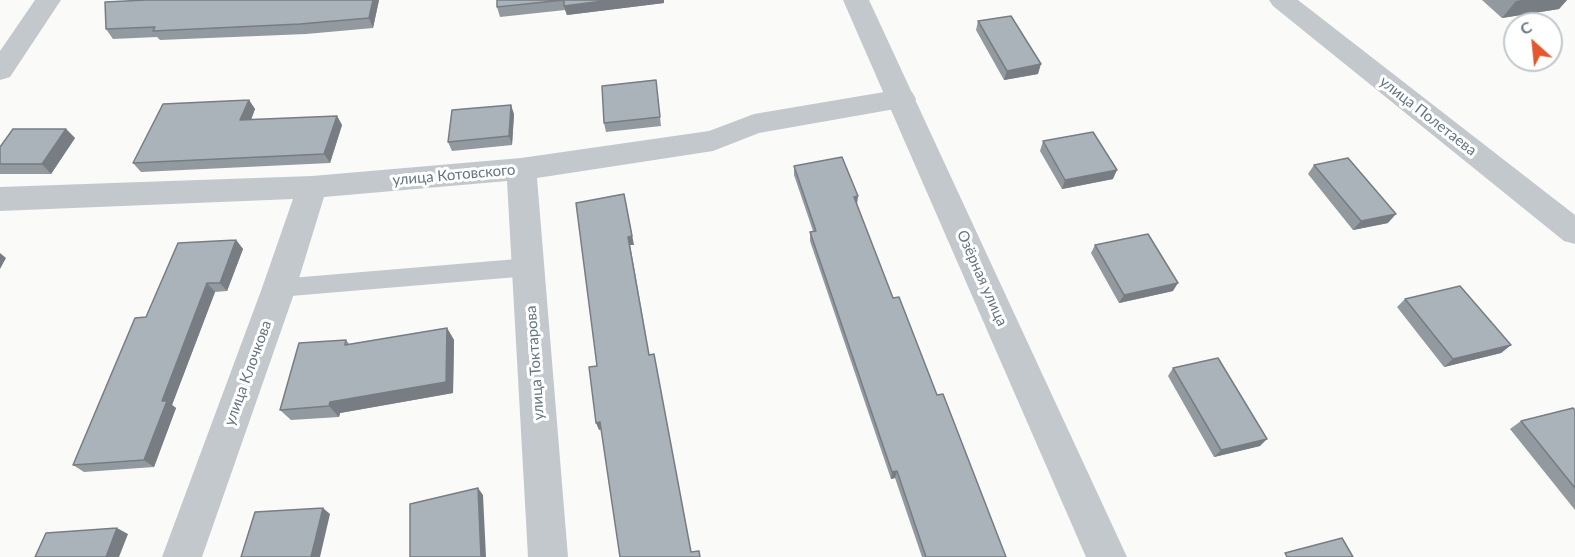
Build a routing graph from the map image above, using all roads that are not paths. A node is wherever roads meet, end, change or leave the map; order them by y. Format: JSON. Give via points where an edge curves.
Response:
{"nodes":[{"id":1,"x":48,"y":0,"type":"edge"},
{"id":2,"x":856,"y":0,"type":"edge"},
{"id":3,"x":1282,"y":0,"type":"edge"},
{"id":4,"x":0,"y":71,"type":"edge"},
{"id":5,"x":902,"y":99,"type":"junction"},
{"id":6,"x":521,"y":169,"type":"junction"},
{"id":7,"x":312,"y":187,"type":"junction"},
{"id":8,"x":0,"y":199,"type":"edge"},
{"id":9,"x":1575,"y":232,"type":"edge"},
{"id":10,"x":529,"y":267,"type":"junction"},
{"id":11,"x":279,"y":288,"type":"junction"},
{"id":12,"x":182,"y":557,"type":"edge"},
{"id":13,"x":548,"y":557,"type":"edge"},
{"id":14,"x":1107,"y":557,"type":"edge"}],
"edges":[{"from":1,"to":4,"type":"street"},
{"from":2,"to":5,"type":"street","name":"Озёрная улица"},
{"from":3,"to":9,"type":"street","name":"улица Полетаева"},
{"from":5,"to":6,"type":"street","name":"улица Котовского","via":[[754,124],[713,141]]},
{"from":5,"to":14,"type":"street","name":"Озёрная улица"},
{"from":6,"to":7,"type":"street","name":"улица Котовского"},
{"from":6,"to":10,"type":"street","name":"улица Токтарова"},
{"from":7,"to":8,"type":"street","name":"улица Котовского"},
{"from":7,"to":11,"type":"street","name":"улица Клочкова"},
{"from":10,"to":11,"type":"lane"},
{"from":10,"to":13,"type":"street","name":"улица Токтарова"},
{"from":11,"to":12,"type":"street","name":"улица Клочкова"}]}
